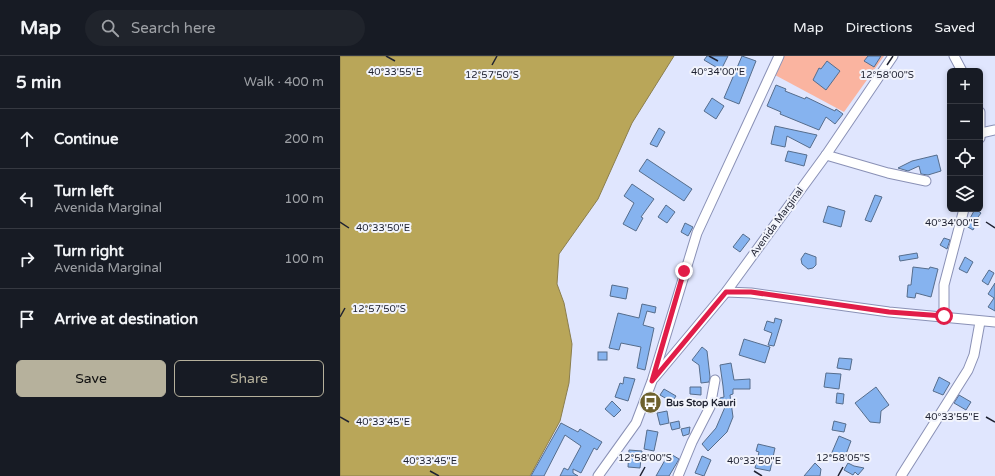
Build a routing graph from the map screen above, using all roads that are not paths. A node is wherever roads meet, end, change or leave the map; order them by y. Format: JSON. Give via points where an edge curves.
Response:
{"nodes":[{"id":1,"x":779,"y":56,"type":"edge"},
{"id":2,"x":893,"y":56,"type":"edge"},
{"id":3,"x":954,"y":56,"type":"edge"},
{"id":4,"x":960,"y":68,"type":"edge"},
{"id":5,"x":995,"y":130,"type":"edge"},
{"id":6,"x":983,"y":135,"type":"edge"},
{"id":7,"x":826,"y":155,"type":"junction"},
{"id":8,"x":926,"y":181,"type":"dead end"},
{"id":9,"x":963,"y":212,"type":"edge"},
{"id":10,"x":726,"y":292,"type":"junction"},
{"id":11,"x":944,"y":316,"type":"junction"},
{"id":12,"x":980,"y":322,"type":"junction"},
{"id":13,"x":995,"y":322,"type":"edge"},
{"id":14,"x":715,"y":380,"type":"dead end"},
{"id":15,"x":652,"y":381,"type":"junction"},
{"id":16,"x":598,"y":476,"type":"edge"},
{"id":17,"x":678,"y":476,"type":"edge"},
{"id":18,"x":901,"y":476,"type":"edge"}],
"edges":[{"from":1,"to":15,"type":"street","name":"Avenida Marginal","via":[[697,233]]},
{"from":2,"to":7,"type":"street","name":"Avenida Marginal"},
{"from":3,"to":4,"type":"street"},
{"from":5,"to":6,"type":"street"},
{"from":7,"to":8,"type":"street"},
{"from":7,"to":10,"type":"street","name":"Avenida Marginal"},
{"from":9,"to":11,"type":"street","via":[[944,285]]},
{"from":10,"to":11,"type":"street","via":[[751,292],[889,312]]},
{"from":10,"to":15,"type":"street","name":"Avenida Marginal"},
{"from":11,"to":12,"type":"street"},
{"from":12,"to":13,"type":"street"},
{"from":12,"to":18,"type":"street","via":[[974,355],[968,370]]},
{"from":14,"to":17,"type":"street","via":[[710,407]]},
{"from":15,"to":16,"type":"street","name":"Avenida Marginal","via":[[636,423]]}]}
